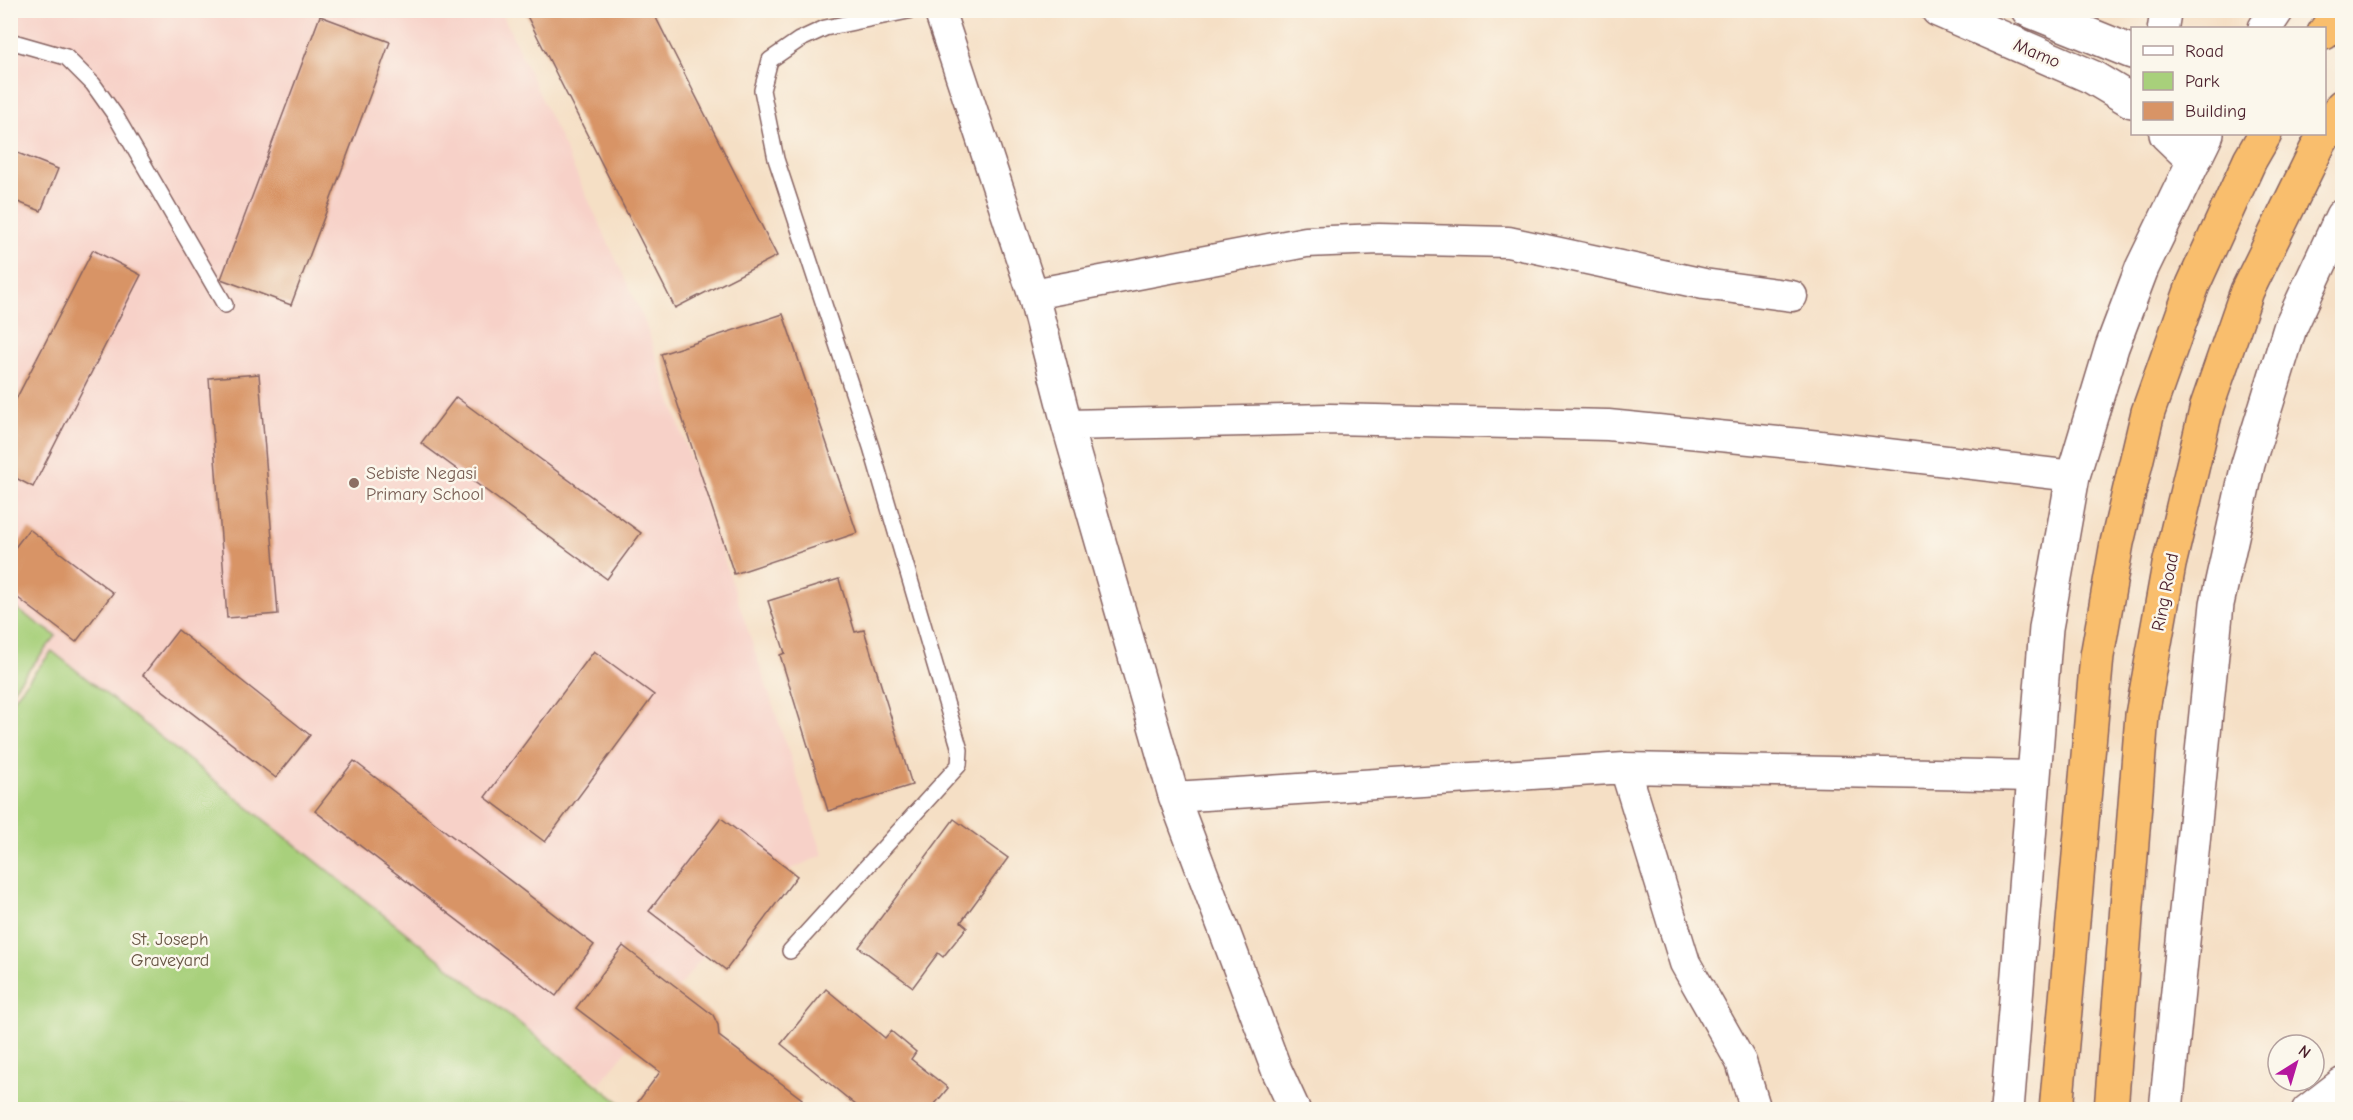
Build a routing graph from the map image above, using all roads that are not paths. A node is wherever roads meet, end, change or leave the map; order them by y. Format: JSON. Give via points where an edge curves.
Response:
{"nodes":[{"id":1,"x":913,"y":10,"type":"edge"},
{"id":2,"x":939,"y":10,"type":"edge"},
{"id":3,"x":1938,"y":10,"type":"edge"},
{"id":4,"x":2028,"y":10,"type":"edge"},
{"id":5,"x":2166,"y":10,"type":"edge"},
{"id":6,"x":2277,"y":10,"type":"edge"},
{"id":7,"x":2340,"y":10,"type":"edge"},
{"id":8,"x":2163,"y":27,"type":"edge"},
{"id":9,"x":2266,"y":27,"type":"edge"},
{"id":10,"x":2326,"y":31,"type":"edge"},
{"id":11,"x":10,"y":41,"type":"edge"},
{"id":12,"x":2131,"y":51,"type":"edge"},
{"id":13,"x":2131,"y":100,"type":"edge"},
{"id":14,"x":2343,"y":106,"type":"edge"},
{"id":15,"x":2326,"y":133,"type":"edge"},
{"id":16,"x":2169,"y":135,"type":"edge"},
{"id":17,"x":2264,"y":135,"type":"edge"},
{"id":18,"x":2325,"y":135,"type":"edge"},
{"id":19,"x":2200,"y":147,"type":"edge"},
{"id":20,"x":2343,"y":216,"type":"edge"},
{"id":21,"x":1033,"y":294,"type":"junction"},
{"id":22,"x":1792,"y":296,"type":"dead end"},
{"id":23,"x":225,"y":305,"type":"dead end"},
{"id":24,"x":1067,"y":424,"type":"junction"},
{"id":25,"x":2073,"y":476,"type":"junction"},
{"id":26,"x":1625,"y":768,"type":"junction"},
{"id":27,"x":2034,"y":776,"type":"junction"},
{"id":28,"x":1174,"y":797,"type":"junction"},
{"id":29,"x":790,"y":951,"type":"dead end"},
{"id":30,"x":2343,"y":1083,"type":"edge"},
{"id":31,"x":1295,"y":1110,"type":"edge"},
{"id":32,"x":1756,"y":1110,"type":"edge"},
{"id":33,"x":2007,"y":1110,"type":"edge"},
{"id":34,"x":2056,"y":1110,"type":"edge"},
{"id":35,"x":2111,"y":1110,"type":"edge"},
{"id":36,"x":2166,"y":1110,"type":"edge"},
{"id":37,"x":2307,"y":1110,"type":"edge"}],
"edges":[{"from":1,"to":29,"type":"lane","via":[[825,28],[799,40],[770,60],[762,90],[776,159],[871,447],[960,750],[959,765]]},
{"from":2,"to":21,"type":"street"},
{"from":3,"to":13,"type":"street","name":"Mamo","via":[[2091,77]]},
{"from":4,"to":12,"type":"street"},
{"from":5,"to":8,"type":"street"},
{"from":6,"to":9,"type":"street"},
{"from":7,"to":10,"type":"highway"},
{"from":11,"to":23,"type":"lane","via":[[66,57],[93,84]]},
{"from":14,"to":15,"type":"highway","name":"Ring Road"},
{"from":16,"to":19,"type":"street"},
{"from":17,"to":34,"type":"highway","via":[[2193,285],[2148,412],[2116,543],[2097,656]]},
{"from":18,"to":35,"type":"highway","name":"Ring Road","via":[[2247,291],[2208,406],[2169,565],[2142,715]]},
{"from":19,"to":25,"type":"street","via":[[2142,268],[2112,347]]},
{"from":20,"to":36,"type":"street","via":[[2290,328],[2248,464],[2217,604]]},
{"from":21,"to":22,"type":"street","via":[[1305,242],[1379,239],[1508,242],[1704,284]]},
{"from":21,"to":24,"type":"street"},
{"from":24,"to":25,"type":"street","via":[[1330,419],[1608,425]]},
{"from":24,"to":28,"type":"street"},
{"from":25,"to":27,"type":"street","via":[[2046,628]]},
{"from":26,"to":27,"type":"street"},
{"from":26,"to":28,"type":"street"},
{"from":26,"to":32,"type":"street","via":[[1685,963],[1741,1062]]},
{"from":27,"to":33,"type":"street"},
{"from":28,"to":31,"type":"street"},
{"from":30,"to":37,"type":"street"}]}
